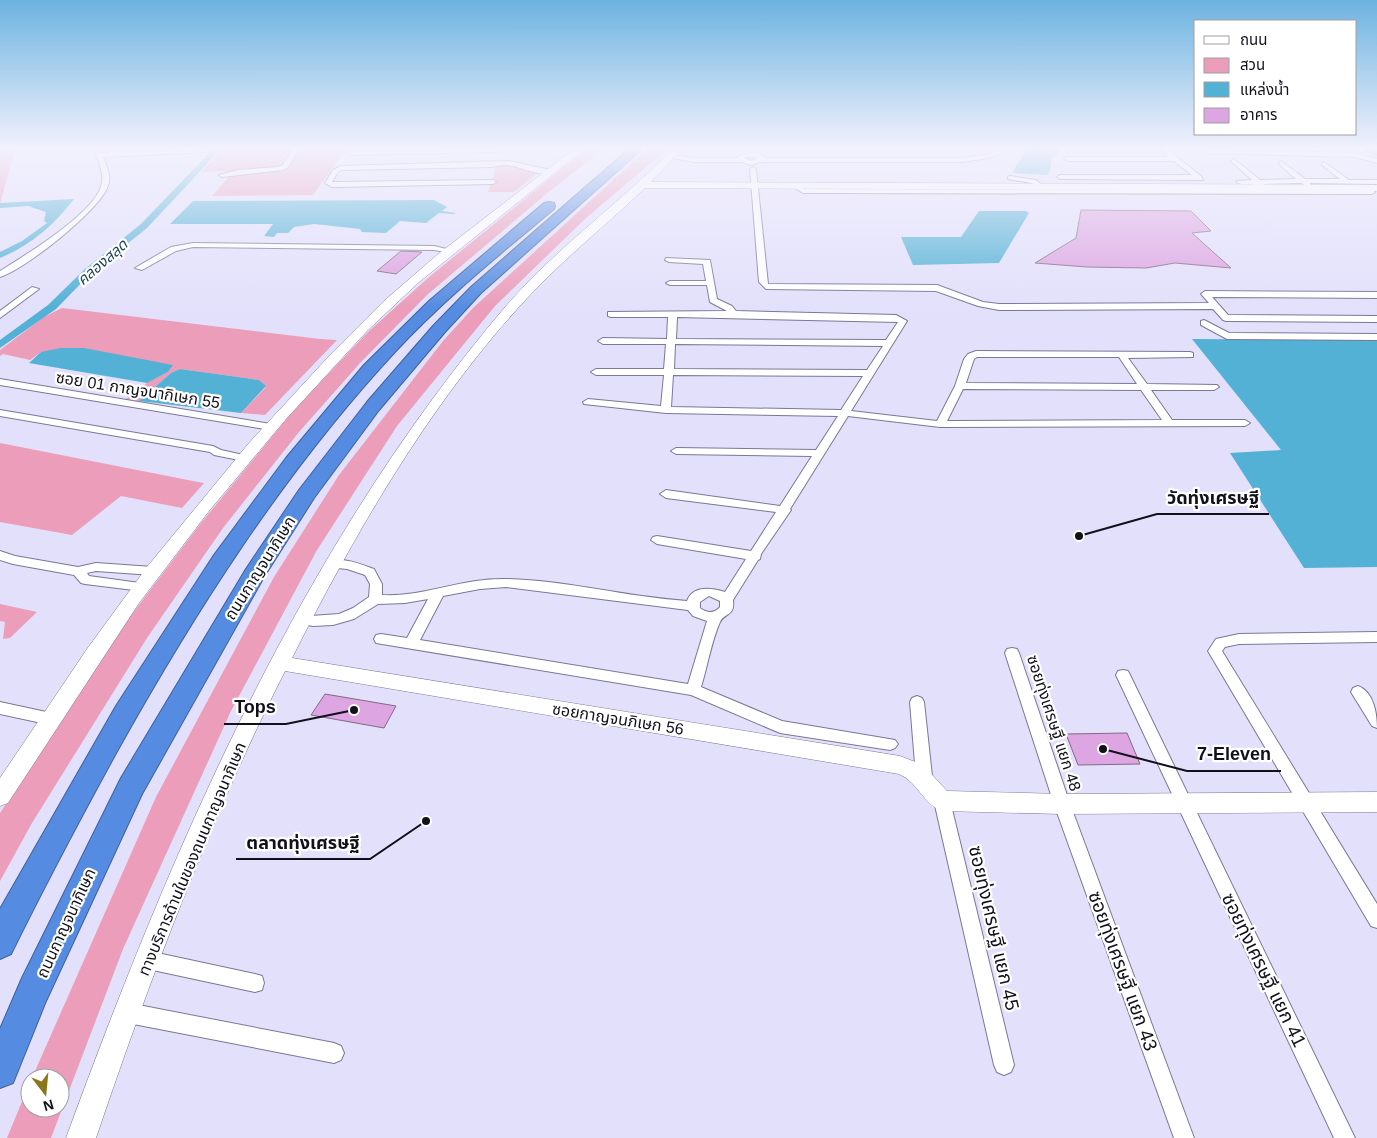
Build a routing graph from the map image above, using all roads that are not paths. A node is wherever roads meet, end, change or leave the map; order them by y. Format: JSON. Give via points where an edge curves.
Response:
{"nodes":[{"id":1,"x":95,"y":202,"type":"edge"},
{"id":2,"x":513,"y":202,"type":"edge"},
{"id":3,"x":554,"y":202,"type":"edge"},
{"id":4,"x":576,"y":202,"type":"edge"},
{"id":5,"x":622,"y":202,"type":"edge"},
{"id":6,"x":756,"y":202,"type":"edge"},
{"id":7,"x":451,"y":251,"type":"junction"},
{"id":8,"x":669,"y":260,"type":"dead end"},
{"id":9,"x":139,"y":268,"type":"dead end"},
{"id":10,"x":2,"y":273,"type":"edge"},
{"id":11,"x":670,"y":283,"type":"dead end"},
{"id":12,"x":710,"y":283,"type":"junction"},
{"id":13,"x":35,"y":290,"type":"dead end"},
{"id":14,"x":1377,"y":295,"type":"edge"},
{"id":15,"x":1215,"y":306,"type":"junction"},
{"id":16,"x":0,"y":307,"type":"edge"},
{"id":17,"x":10,"y":307,"type":"junction"},
{"id":18,"x":611,"y":314,"type":"dead end"},
{"id":19,"x":733,"y":314,"type":"junction"},
{"id":20,"x":0,"y":315,"type":"edge"},
{"id":21,"x":673,"y":315,"type":"junction"},
{"id":22,"x":1377,"y":319,"type":"edge"},
{"id":23,"x":1204,"y":323,"type":"dead end"},
{"id":24,"x":1377,"y":337,"type":"edge"},
{"id":25,"x":603,"y":342,"type":"dead end"},
{"id":26,"x":671,"y":342,"type":"junction"},
{"id":27,"x":890,"y":343,"type":"junction"},
{"id":28,"x":1122,"y":355,"type":"junction"},
{"id":29,"x":1190,"y":355,"type":"dead end"},
{"id":30,"x":596,"y":372,"type":"dead end"},
{"id":31,"x":668,"y":372,"type":"junction"},
{"id":32,"x":871,"y":373,"type":"junction"},
{"id":33,"x":0,"y":382,"type":"edge"},
{"id":34,"x":960,"y":386,"type":"junction"},
{"id":35,"x":1145,"y":387,"type":"junction"},
{"id":36,"x":1214,"y":387,"type":"dead end"},
{"id":37,"x":588,"y":402,"type":"dead end"},
{"id":38,"x":666,"y":410,"type":"junction"},
{"id":39,"x":0,"y":412,"type":"edge"},
{"id":40,"x":845,"y":413,"type":"junction"},
{"id":41,"x":940,"y":424,"type":"junction"},
{"id":42,"x":1170,"y":424,"type":"junction"},
{"id":43,"x":1245,"y":424,"type":"dead end"},
{"id":44,"x":271,"y":427,"type":"junction"},
{"id":45,"x":676,"y":451,"type":"dead end"},
{"id":46,"x":820,"y":453,"type":"junction"},
{"id":47,"x":244,"y":458,"type":"junction"},
{"id":48,"x":666,"y":494,"type":"dead end"},
{"id":49,"x":785,"y":510,"type":"junction"},
{"id":50,"x":656,"y":540,"type":"dead end"},
{"id":51,"x":0,"y":555,"type":"edge"},
{"id":52,"x":756,"y":556,"type":"junction"},
{"id":53,"x":332,"y":564,"type":"junction"},
{"id":54,"x":78,"y":571,"type":"junction"},
{"id":55,"x":153,"y":571,"type":"junction"},
{"id":56,"x":142,"y":587,"type":"junction"},
{"id":57,"x":439,"y":591,"type":"junction"},
{"id":58,"x":375,"y":599,"type":"junction"},
{"id":59,"x":726,"y":600,"type":"junction"},
{"id":60,"x":692,"y":606,"type":"junction"},
{"id":61,"x":715,"y":617,"type":"junction"},
{"id":62,"x":302,"y":620,"type":"junction"},
{"id":63,"x":1377,"y":637,"type":"edge"},
{"id":64,"x":381,"y":640,"type":"dead end"},
{"id":65,"x":412,"y":644,"type":"junction"},
{"id":66,"x":1012,"y":654,"type":"dead end"},
{"id":67,"x":280,"y":663,"type":"junction"},
{"id":68,"x":1123,"y":675,"type":"dead end"},
{"id":69,"x":693,"y":690,"type":"junction"},
{"id":70,"x":1358,"y":692,"type":"dead end"},
{"id":71,"x":917,"y":702,"type":"dead end"},
{"id":72,"x":0,"y":708,"type":"edge"},
{"id":73,"x":50,"y":719,"type":"junction"},
{"id":74,"x":1377,"y":722,"type":"edge"},
{"id":75,"x":890,"y":744,"type":"dead end"},
{"id":76,"x":924,"y":776,"type":"junction"},
{"id":77,"x":0,"y":796,"type":"edge"},
{"id":78,"x":942,"y":801,"type":"junction"},
{"id":79,"x":1307,"y":802,"type":"junction"},
{"id":80,"x":1377,"y":802,"type":"edge"},
{"id":81,"x":1184,"y":803,"type":"junction"},
{"id":82,"x":1062,"y":804,"type":"junction"},
{"id":83,"x":1377,"y":920,"type":"edge"},
{"id":84,"x":0,"y":943,"type":"edge"},
{"id":85,"x":148,"y":960,"type":"junction"},
{"id":86,"x":255,"y":983,"type":"dead end"},
{"id":87,"x":128,"y":1012,"type":"junction"},
{"id":88,"x":334,"y":1053,"type":"dead end"},
{"id":89,"x":1004,"y":1065,"type":"dead end"},
{"id":90,"x":0,"y":1070,"type":"edge"},
{"id":91,"x":81,"y":1138,"type":"edge"},
{"id":92,"x":1184,"y":1138,"type":"edge"},
{"id":93,"x":1345,"y":1138,"type":"edge"}],
"edges":[{"from":1,"to":10,"type":"street","via":[[80,218]]},
{"from":2,"to":7,"type":"main road"},
{"from":3,"to":84,"type":"highway","name":"ถนนกาญจนาภิเษก","via":[[442,297],[371,368],[298,455],[196,596],[117,727],[31,880]]},
{"from":4,"to":90,"type":"highway","name":"ถนนกาญจนาภิเษก","via":[[476,290],[439,329],[373,406],[306,495],[254,574],[131,787],[34,990]]},
{"from":5,"to":53,"type":"main road","name":"ทางบริการด้านในของถนนกาญจนาภิเษก","via":[[512,307],[432,407],[366,505]]},
{"from":6,"to":15,"type":"street","via":[[763,282],[766,286],[937,288],[999,307]]},
{"from":7,"to":9,"type":"street","via":[[434,248],[193,245],[174,249]]},
{"from":7,"to":44,"type":"main road","via":[[364,327]]},
{"from":8,"to":12,"type":"street","via":[[708,263]]},
{"from":11,"to":12,"type":"street"},
{"from":12,"to":19,"type":"street","via":[[714,300]]},
{"from":13,"to":17,"type":"street"},
{"from":14,"to":15,"type":"street","via":[[1205,294]]},
{"from":15,"to":22,"type":"street","via":[[1226,318]]},
{"from":16,"to":17,"type":"street"},
{"from":17,"to":20,"type":"street"},
{"from":18,"to":21,"type":"street"},
{"from":19,"to":21,"type":"street"},
{"from":19,"to":27,"type":"street","via":[[901,319],[903,321]]},
{"from":21,"to":26,"type":"street"},
{"from":23,"to":24,"type":"street","via":[[1227,336]]},
{"from":25,"to":26,"type":"street"},
{"from":26,"to":27,"type":"street"},
{"from":26,"to":31,"type":"street"},
{"from":27,"to":32,"type":"street"},
{"from":28,"to":29,"type":"street"},
{"from":28,"to":34,"type":"street","via":[[976,354],[969,359]]},
{"from":28,"to":35,"type":"street"},
{"from":30,"to":31,"type":"street"},
{"from":31,"to":32,"type":"street"},
{"from":31,"to":38,"type":"street"},
{"from":32,"to":40,"type":"street"},
{"from":33,"to":44,"type":"street","name":"ซอย 01 กาญจนากิเษก 55"},
{"from":34,"to":35,"type":"street"},
{"from":34,"to":41,"type":"street"},
{"from":35,"to":36,"type":"street"},
{"from":35,"to":42,"type":"street"},
{"from":37,"to":38,"type":"street"},
{"from":38,"to":40,"type":"street"},
{"from":39,"to":47,"type":"street","via":[[213,449]]},
{"from":40,"to":41,"type":"street"},
{"from":40,"to":46,"type":"street"},
{"from":41,"to":42,"type":"street"},
{"from":42,"to":43,"type":"street"},
{"from":44,"to":47,"type":"main road"},
{"from":45,"to":46,"type":"street"},
{"from":46,"to":49,"type":"street"},
{"from":47,"to":55,"type":"main road"},
{"from":48,"to":49,"type":"street"},
{"from":49,"to":52,"type":"street"},
{"from":50,"to":52,"type":"street"},
{"from":51,"to":54,"type":"street"},
{"from":52,"to":59,"type":"street"},
{"from":53,"to":58,"type":"street","via":[[370,572],[376,584]]},
{"from":53,"to":62,"type":"main road","name":"ทางบริการด้านในของถนนกาญจนาภิเษก"},
{"from":54,"to":55,"type":"street","via":[[96,566]]},
{"from":54,"to":56,"type":"street","via":[[85,580]]},
{"from":55,"to":56,"type":"main road"},
{"from":56,"to":73,"type":"main road"},
{"from":57,"to":58,"type":"street","via":[[389,600]]},
{"from":57,"to":60,"type":"street","via":[[496,583],[537,586],[651,604]]},
{"from":57,"to":65,"type":"street"},
{"from":58,"to":62,"type":"street","via":[[358,613],[339,619]]},
{"from":59,"to":60,"type":"street","via":[[709,592],[697,596]]},
{"from":59,"to":61,"type":"street","via":[[725,612]]},
{"from":60,"to":61,"type":"street","via":[[698,614]]},
{"from":61,"to":69,"type":"street"},
{"from":62,"to":67,"type":"main road","name":"ทางบริการด้านในของถนนกาญจนาภิเษก"},
{"from":63,"to":79,"type":"street","via":[[1239,639],[1221,643],[1215,651]]},
{"from":64,"to":65,"type":"street"},
{"from":65,"to":69,"type":"street"},
{"from":66,"to":82,"type":"street","name":"ซอยทุ่งเศรษฐี แยก 48"},
{"from":67,"to":76,"type":"main road","name":"ซอยกาญจนภิเษก 56","via":[[900,765]]},
{"from":67,"to":85,"type":"main road","name":"ทางบริการด้านในของถนนกาญจนาภิเษก","via":[[204,820]]},
{"from":68,"to":81,"type":"street","name":"ซอยทุ่งเศรษฐี แยก 41"},
{"from":69,"to":75,"type":"street","via":[[780,727]]},
{"from":70,"to":74,"type":"street"},
{"from":71,"to":76,"type":"street"},
{"from":72,"to":73,"type":"street"},
{"from":73,"to":77,"type":"main road"},
{"from":76,"to":78,"type":"main road","via":[[930,790]]},
{"from":78,"to":82,"type":"main road"},
{"from":78,"to":89,"type":"street","name":"ซอยทุ่งเศรษฐี แยก 45"},
{"from":79,"to":80,"type":"main road"},
{"from":79,"to":81,"type":"main road"},
{"from":79,"to":83,"type":"street"},
{"from":81,"to":82,"type":"main road"},
{"from":81,"to":93,"type":"street","name":"ซอยทุ่งเศรษฐี แยก 41"},
{"from":82,"to":92,"type":"street","name":"ซอยทุ่งเศรษฐี แยก 43"},
{"from":85,"to":86,"type":"street"},
{"from":85,"to":87,"type":"main road","name":"ทางบริการด้านในของถนนกาญจนาภิเษก"},
{"from":87,"to":88,"type":"street"},
{"from":87,"to":91,"type":"main road","name":"ทางบริการด้านในของถนนกาญจนาภิเษก"}]}
